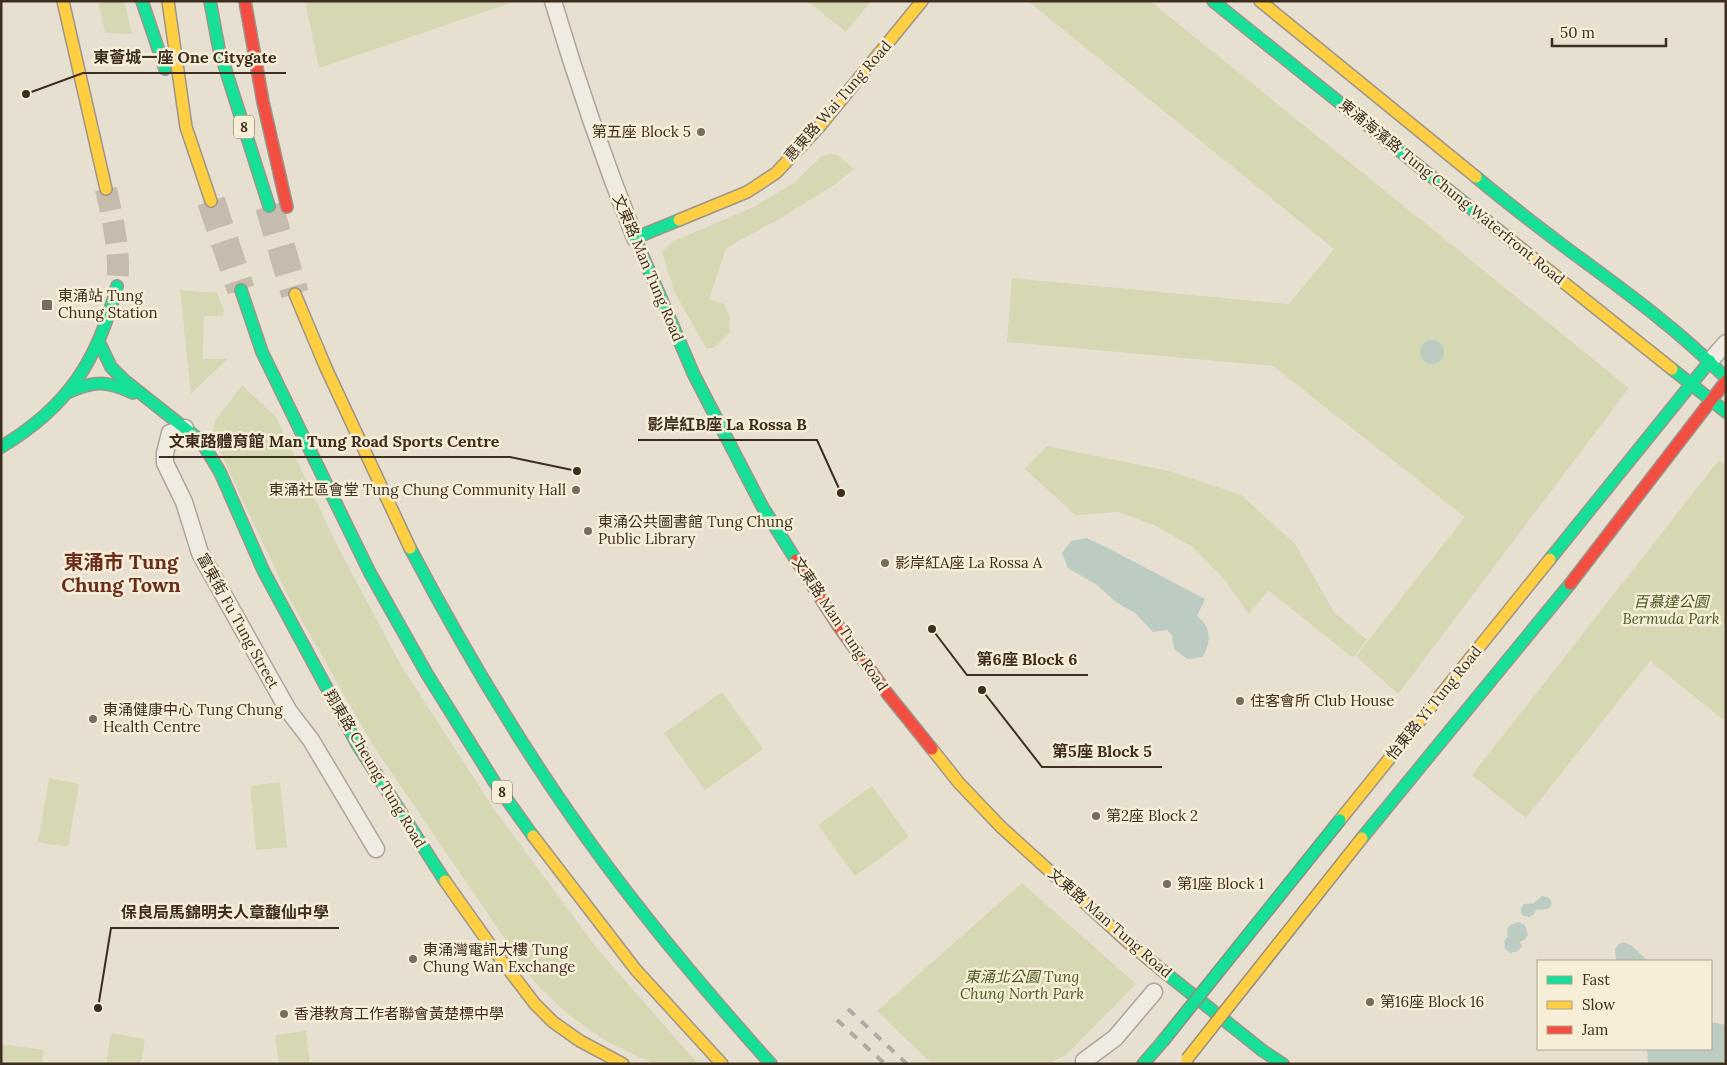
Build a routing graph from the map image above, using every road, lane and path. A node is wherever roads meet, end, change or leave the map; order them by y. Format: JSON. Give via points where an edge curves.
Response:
{"nodes":[{"id":1,"x":63,"y":1,"type":"edge"},
{"id":2,"x":142,"y":1,"type":"edge"},
{"id":3,"x":168,"y":1,"type":"edge"},
{"id":4,"x":210,"y":1,"type":"edge"},
{"id":5,"x":245,"y":1,"type":"edge"},
{"id":6,"x":553,"y":1,"type":"edge"},
{"id":7,"x":922,"y":1,"type":"edge"},
{"id":8,"x":1213,"y":1,"type":"edge"},
{"id":9,"x":1260,"y":1,"type":"edge"},
{"id":10,"x":186,"y":127,"type":"junction"},
{"id":11,"x":106,"y":189,"type":"tunnel mouth"},
{"id":12,"x":211,"y":201,"type":"tunnel mouth"},
{"id":13,"x":268,"y":206,"type":"tunnel mouth"},
{"id":14,"x":288,"y":207,"type":"dead end"},
{"id":15,"x":635,"y":238,"type":"junction"},
{"id":16,"x":117,"y":286,"type":"tunnel mouth"},
{"id":17,"x":241,"y":290,"type":"tunnel mouth"},
{"id":18,"x":295,"y":294,"type":"tunnel mouth"},
{"id":19,"x":308,"y":295,"type":"tunnel mouth"},
{"id":20,"x":1726,"y":343,"type":"edge"},
{"id":21,"x":100,"y":344,"type":"junction"},
{"id":22,"x":1710,"y":361,"type":"junction"},
{"id":23,"x":329,"y":374,"type":"junction"},
{"id":24,"x":1726,"y":379,"type":"edge"},
{"id":25,"x":1691,"y":384,"type":"junction"},
{"id":26,"x":69,"y":392,"type":"junction"},
{"id":27,"x":1711,"y":400,"type":"junction"},
{"id":28,"x":149,"y":402,"type":"junction"},
{"id":29,"x":1726,"y":412,"type":"edge"},
{"id":30,"x":185,"y":428,"type":"junction"},
{"id":31,"x":1,"y":447,"type":"edge"},
{"id":32,"x":376,"y":849,"type":"dead end"},
{"id":33,"x":1154,"y":992,"type":"dead end"},
{"id":34,"x":1084,"y":1061,"type":"dead end"},
{"id":35,"x":1185,"y":1062,"type":"edge"},
{"id":36,"x":623,"y":1064,"type":"edge"},
{"id":37,"x":722,"y":1064,"type":"edge"},
{"id":38,"x":770,"y":1064,"type":"edge"},
{"id":39,"x":1143,"y":1064,"type":"edge"},
{"id":40,"x":1284,"y":1064,"type":"edge"}],
"edges":[{"from":1,"to":11,"type":"main road"},
{"from":2,"to":10,"type":"main road"},
{"from":3,"to":10,"type":"main road"},
{"from":4,"to":13,"type":"main road","number":"8","via":[[219,49]]},
{"from":5,"to":14,"type":"main road","via":[[263,102]]},
{"from":6,"to":15,"type":"street","name":"文東路 Man Tung Road","via":[[574,74]]},
{"from":7,"to":15,"type":"main road","name":"惠東路 Wai Tung Road","via":[[798,152],[776,173],[747,192]]},
{"from":8,"to":25,"type":"main road","name":"東涌海濱路 Tung Chung Waterfront Road"},
{"from":9,"to":22,"type":"main road","name":"東涌海濱路 Tung Chung Waterfront Road"},
{"from":10,"to":12,"type":"main road"},
{"from":15,"to":40,"type":"main road","name":"文東路 Man Tung Road","via":[[694,376],[762,506],[839,627],[887,693],[959,783],[1002,827],[1128,942],[1263,1051]]},
{"from":16,"to":21,"type":"main road"},
{"from":17,"to":37,"type":"main road","number":"8","via":[[262,352],[328,489],[370,573],[427,674],[495,783],[548,858],[636,970]]},
{"from":18,"to":23,"type":"main road"},
{"from":19,"to":23,"type":"main road"},
{"from":20,"to":22,"type":"street","name":"怡東路 Yi Tung Road"},
{"from":21,"to":26,"type":"main road"},
{"from":21,"to":28,"type":"main road","via":[[111,367]]},
{"from":22,"to":24,"type":"main road","name":"東涌海濱路 Tung Chung Waterfront Road"},
{"from":22,"to":25,"type":"main road","name":"怡東路 Yi Tung Road"},
{"from":23,"to":38,"type":"main road","via":[[410,548],[462,645],[530,756],[584,836],[661,938]]},
{"from":24,"to":27,"type":"main road","name":"怡東路 Yi Tung Road"},
{"from":25,"to":27,"type":"main road","name":"東涌海濱路 Tung Chung Waterfront Road"},
{"from":25,"to":39,"type":"main road","name":"怡東路 Yi Tung Road","bridge":true},
{"from":26,"to":28,"type":"main road","via":[[83,385],[105,382]]},
{"from":26,"to":31,"type":"main road","via":[[41,420]]},
{"from":27,"to":29,"type":"main road","name":"東涌海濱路 Tung Chung Waterfront Road"},
{"from":27,"to":35,"type":"main road","name":"怡東路 Yi Tung Road","bridge":true,"via":[[1559,598],[1362,838]]},
{"from":28,"to":30,"type":"main road"},
{"from":30,"to":32,"type":"street","name":"富東街 Fu Tung Street","via":[[170,433],[165,463],[186,507],[200,553],[288,710],[316,748]]},
{"from":30,"to":36,"type":"main road","name":"翔東路 Cheung Tung Road","via":[[201,441],[220,472],[264,572],[357,744],[431,861],[535,1004],[580,1041]]},
{"from":33,"to":34,"type":"street","via":[[1114,1038]]}]}
